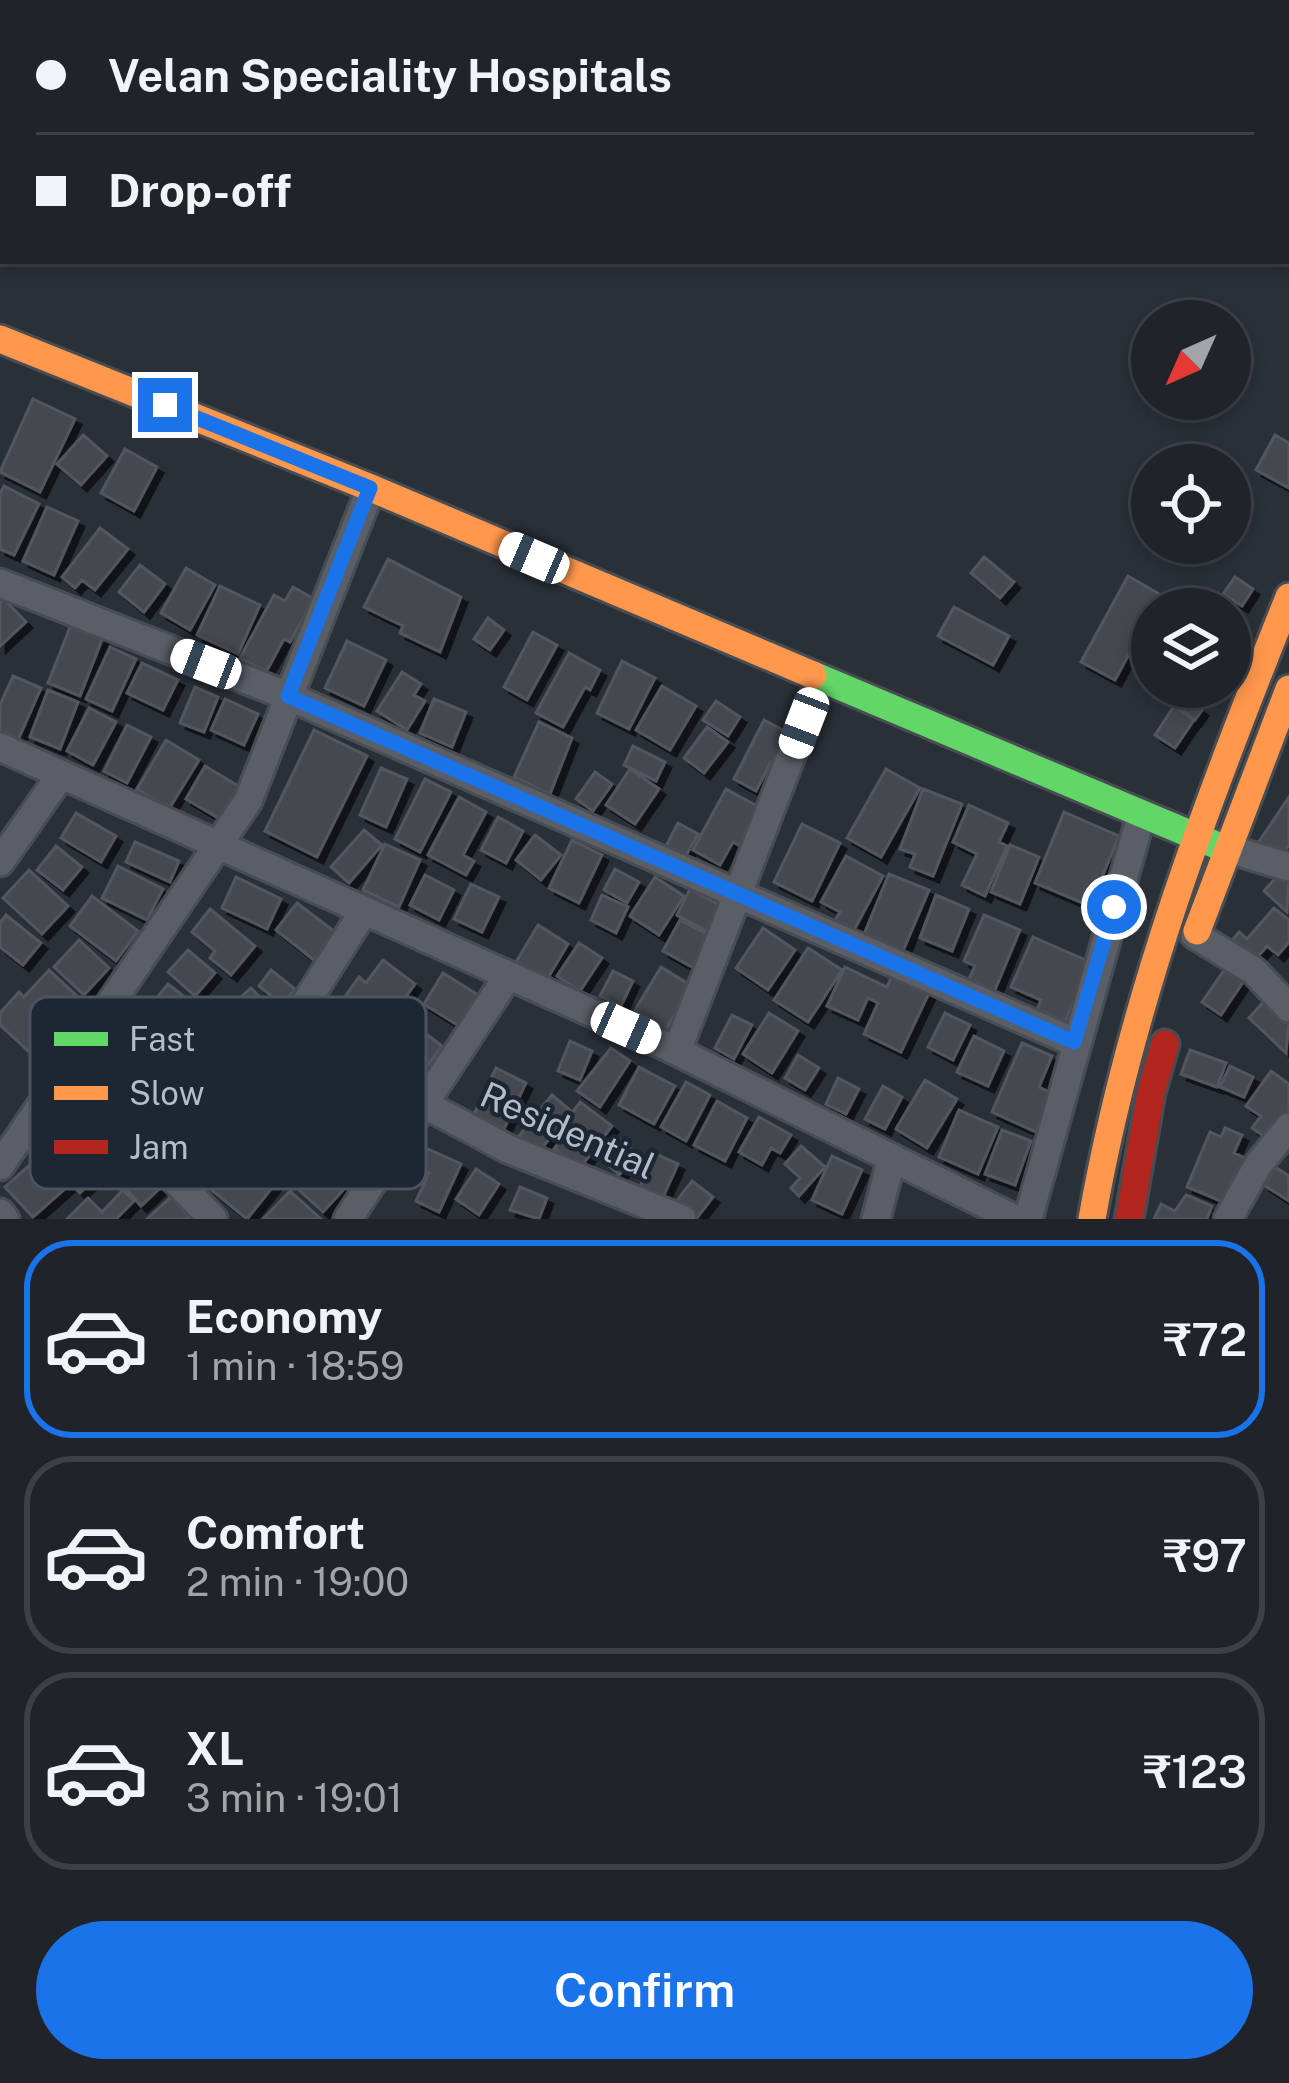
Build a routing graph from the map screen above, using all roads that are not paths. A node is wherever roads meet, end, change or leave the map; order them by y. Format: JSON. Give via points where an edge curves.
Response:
{"nodes":[{"id":1,"x":0,"y":340,"type":"edge"},
{"id":2,"x":370,"y":488,"type":"junction"},
{"id":3,"x":0,"y":583,"type":"edge"},
{"id":4,"x":1289,"y":597,"type":"edge"},
{"id":5,"x":820,"y":681,"type":"junction"},
{"id":6,"x":1289,"y":689,"type":"edge"},
{"id":7,"x":288,"y":696,"type":"junction"},
{"id":8,"x":0,"y":747,"type":"edge"},
{"id":9,"x":61,"y":775,"type":"junction"},
{"id":10,"x":1141,"y":816,"type":"junction"},
{"id":11,"x":1192,"y":838,"type":"junction"},
{"id":12,"x":217,"y":844,"type":"junction"},
{"id":13,"x":1226,"y":848,"type":"junction"},
{"id":14,"x":0,"y":862,"type":"edge"},
{"id":15,"x":1289,"y":867,"type":"edge"},
{"id":16,"x":738,"y":894,"type":"junction"},
{"id":17,"x":364,"y":911,"type":"junction"},
{"id":18,"x":1192,"y":946,"type":"joint"},
{"id":19,"x":508,"y":976,"type":"junction"},
{"id":20,"x":113,"y":997,"type":"edge"},
{"id":21,"x":309,"y":997,"type":"edge"},
{"id":22,"x":1289,"y":1008,"type":"edge"},
{"id":23,"x":1170,"y":1025,"type":"dead end"},
{"id":24,"x":1074,"y":1042,"type":"junction"},
{"id":25,"x":677,"y":1051,"type":"junction"},
{"id":26,"x":427,"y":1105,"type":"joint"},
{"id":27,"x":30,"y":1121,"type":"edge"},
{"id":28,"x":1289,"y":1127,"type":"edge"},
{"id":29,"x":892,"y":1158,"type":"junction"},
{"id":30,"x":0,"y":1166,"type":"edge"},
{"id":31,"x":184,"y":1189,"type":"edge"},
{"id":32,"x":369,"y":1189,"type":"edge"},
{"id":33,"x":213,"y":1219,"type":"edge"},
{"id":34,"x":348,"y":1219,"type":"edge"},
{"id":35,"x":682,"y":1219,"type":"edge"},
{"id":36,"x":876,"y":1219,"type":"edge"},
{"id":37,"x":1016,"y":1219,"type":"edge"},
{"id":38,"x":1028,"y":1219,"type":"edge"},
{"id":39,"x":1092,"y":1219,"type":"edge"},
{"id":40,"x":1129,"y":1219,"type":"edge"},
{"id":41,"x":1228,"y":1219,"type":"edge"}],
"edges":[{"from":1,"to":2,"type":"main road"},
{"from":2,"to":5,"type":"main road"},
{"from":2,"to":7,"type":"street"},
{"from":3,"to":7,"type":"street"},
{"from":4,"to":11,"type":"main road"},
{"from":5,"to":10,"type":"main road"},
{"from":5,"to":16,"type":"street"},
{"from":6,"to":13,"type":"main road"},
{"from":7,"to":12,"type":"street","via":[[248,801]]},
{"from":7,"to":16,"type":"street"},
{"from":8,"to":9,"type":"street"},
{"from":9,"to":12,"type":"street"},
{"from":9,"to":14,"type":"street"},
{"from":10,"to":11,"type":"main road"},
{"from":10,"to":24,"type":"street"},
{"from":11,"to":13,"type":"main road"},
{"from":11,"to":39,"type":"main road","via":[[1119,1085]]},
{"from":12,"to":17,"type":"street"},
{"from":12,"to":20,"type":"street"},
{"from":13,"to":15,"type":"street"},
{"from":13,"to":18,"type":"main road"},
{"from":16,"to":24,"type":"street"},
{"from":16,"to":25,"type":"street"},
{"from":17,"to":19,"type":"street"},
{"from":17,"to":21,"type":"street"},
{"from":18,"to":22,"type":"street","via":[[1254,970]]},
{"from":19,"to":25,"type":"street"},
{"from":19,"to":26,"type":"street"},
{"from":23,"to":40,"type":"main road"},
{"from":24,"to":38,"type":"street"},
{"from":25,"to":29,"type":"street"},
{"from":26,"to":35,"type":"street","name":"Residential","via":[[508,1149]]},
{"from":27,"to":30,"type":"street"},
{"from":28,"to":41,"type":"street"},
{"from":29,"to":36,"type":"street"},
{"from":29,"to":37,"type":"street"},
{"from":31,"to":33,"type":"street"},
{"from":32,"to":34,"type":"street"}]}
